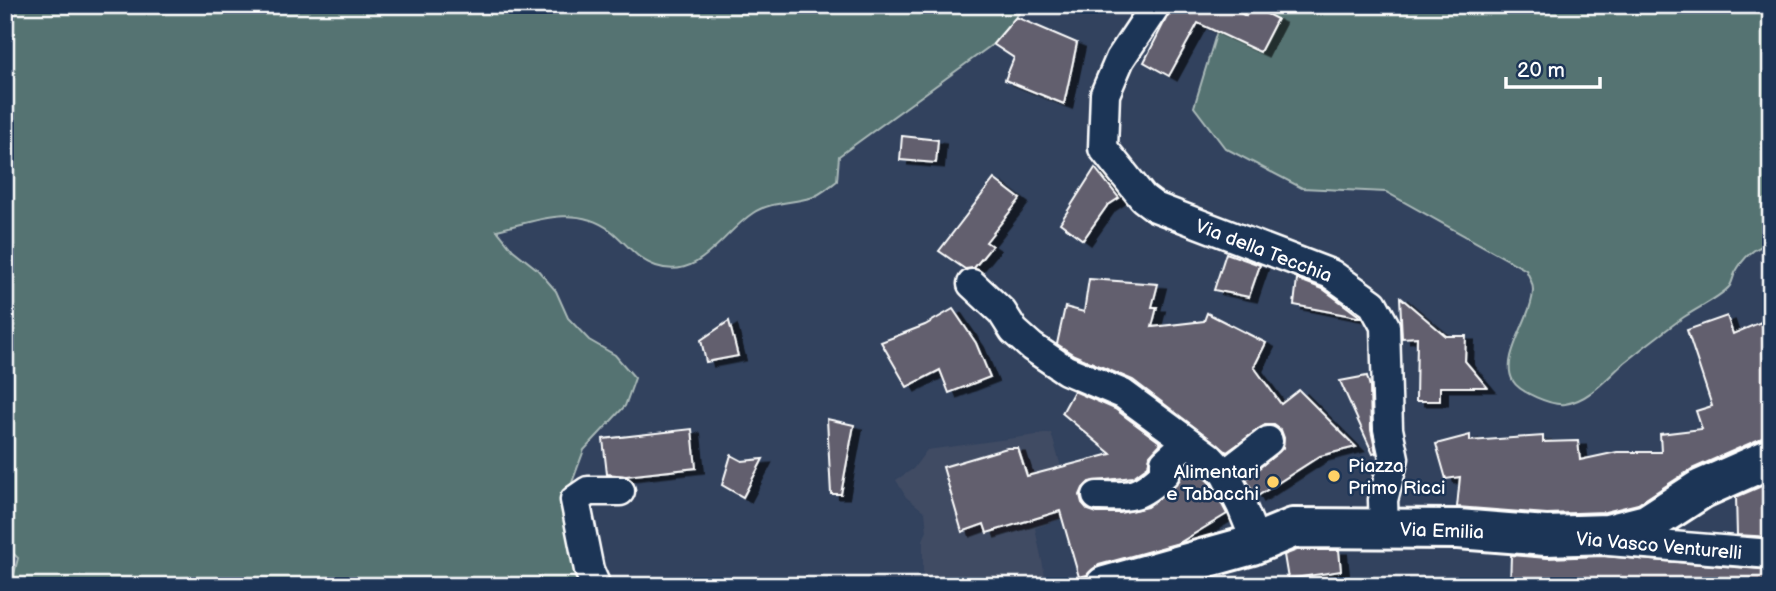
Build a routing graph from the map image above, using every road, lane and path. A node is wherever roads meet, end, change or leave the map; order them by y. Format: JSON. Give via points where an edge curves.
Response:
{"nodes":[{"id":1,"x":1156,"y":5,"type":"edge"},
{"id":2,"x":972,"y":284,"type":"dead end"},
{"id":3,"x":1268,"y":441,"type":"dead end"},
{"id":4,"x":1187,"y":442,"type":"junction"},
{"id":5,"x":1771,"y":458,"type":"edge"},
{"id":6,"x":1225,"y":474,"type":"junction"},
{"id":7,"x":620,"y":491,"type":"dead end"},
{"id":8,"x":1097,"y":496,"type":"dead end"},
{"id":9,"x":1384,"y":529,"type":"junction"},
{"id":10,"x":1546,"y":536,"type":"junction"},
{"id":11,"x":1252,"y":545,"type":"junction"},
{"id":12,"x":1771,"y":554,"type":"edge"},
{"id":13,"x":596,"y":586,"type":"edge"},
{"id":14,"x":1105,"y":586,"type":"edge"}],
"edges":[{"from":1,"to":9,"type":"street","name":"Via della Tecchia","via":[[1119,59],[1105,94],[1104,148],[1155,208],[1331,274],[1373,304],[1385,326],[1388,429],[1394,458],[1383,500]]},
{"from":2,"to":4,"type":"street","via":[[1032,347],[1066,370],[1123,394]]},
{"from":3,"to":6,"type":"street"},
{"from":4,"to":6,"type":"street"},
{"from":4,"to":8,"type":"street","via":[[1165,462],[1165,473],[1146,491],[1124,497]]},
{"from":5,"to":10,"type":"main road","name":"Via Emilia","via":[[1701,489],[1647,524],[1608,534]]},
{"from":6,"to":11,"type":"street","via":[[1250,527]]},
{"from":7,"to":13,"type":"street","via":[[588,491],[575,500]]},
{"from":9,"to":10,"type":"main road","name":"Via Emilia"},
{"from":9,"to":11,"type":"main road","name":"Via Emilia","via":[[1293,528]]},
{"from":10,"to":12,"type":"street","name":"Via Vasco Venturelli"},
{"from":11,"to":14,"type":"main road","name":"Via Emilia"}]}
